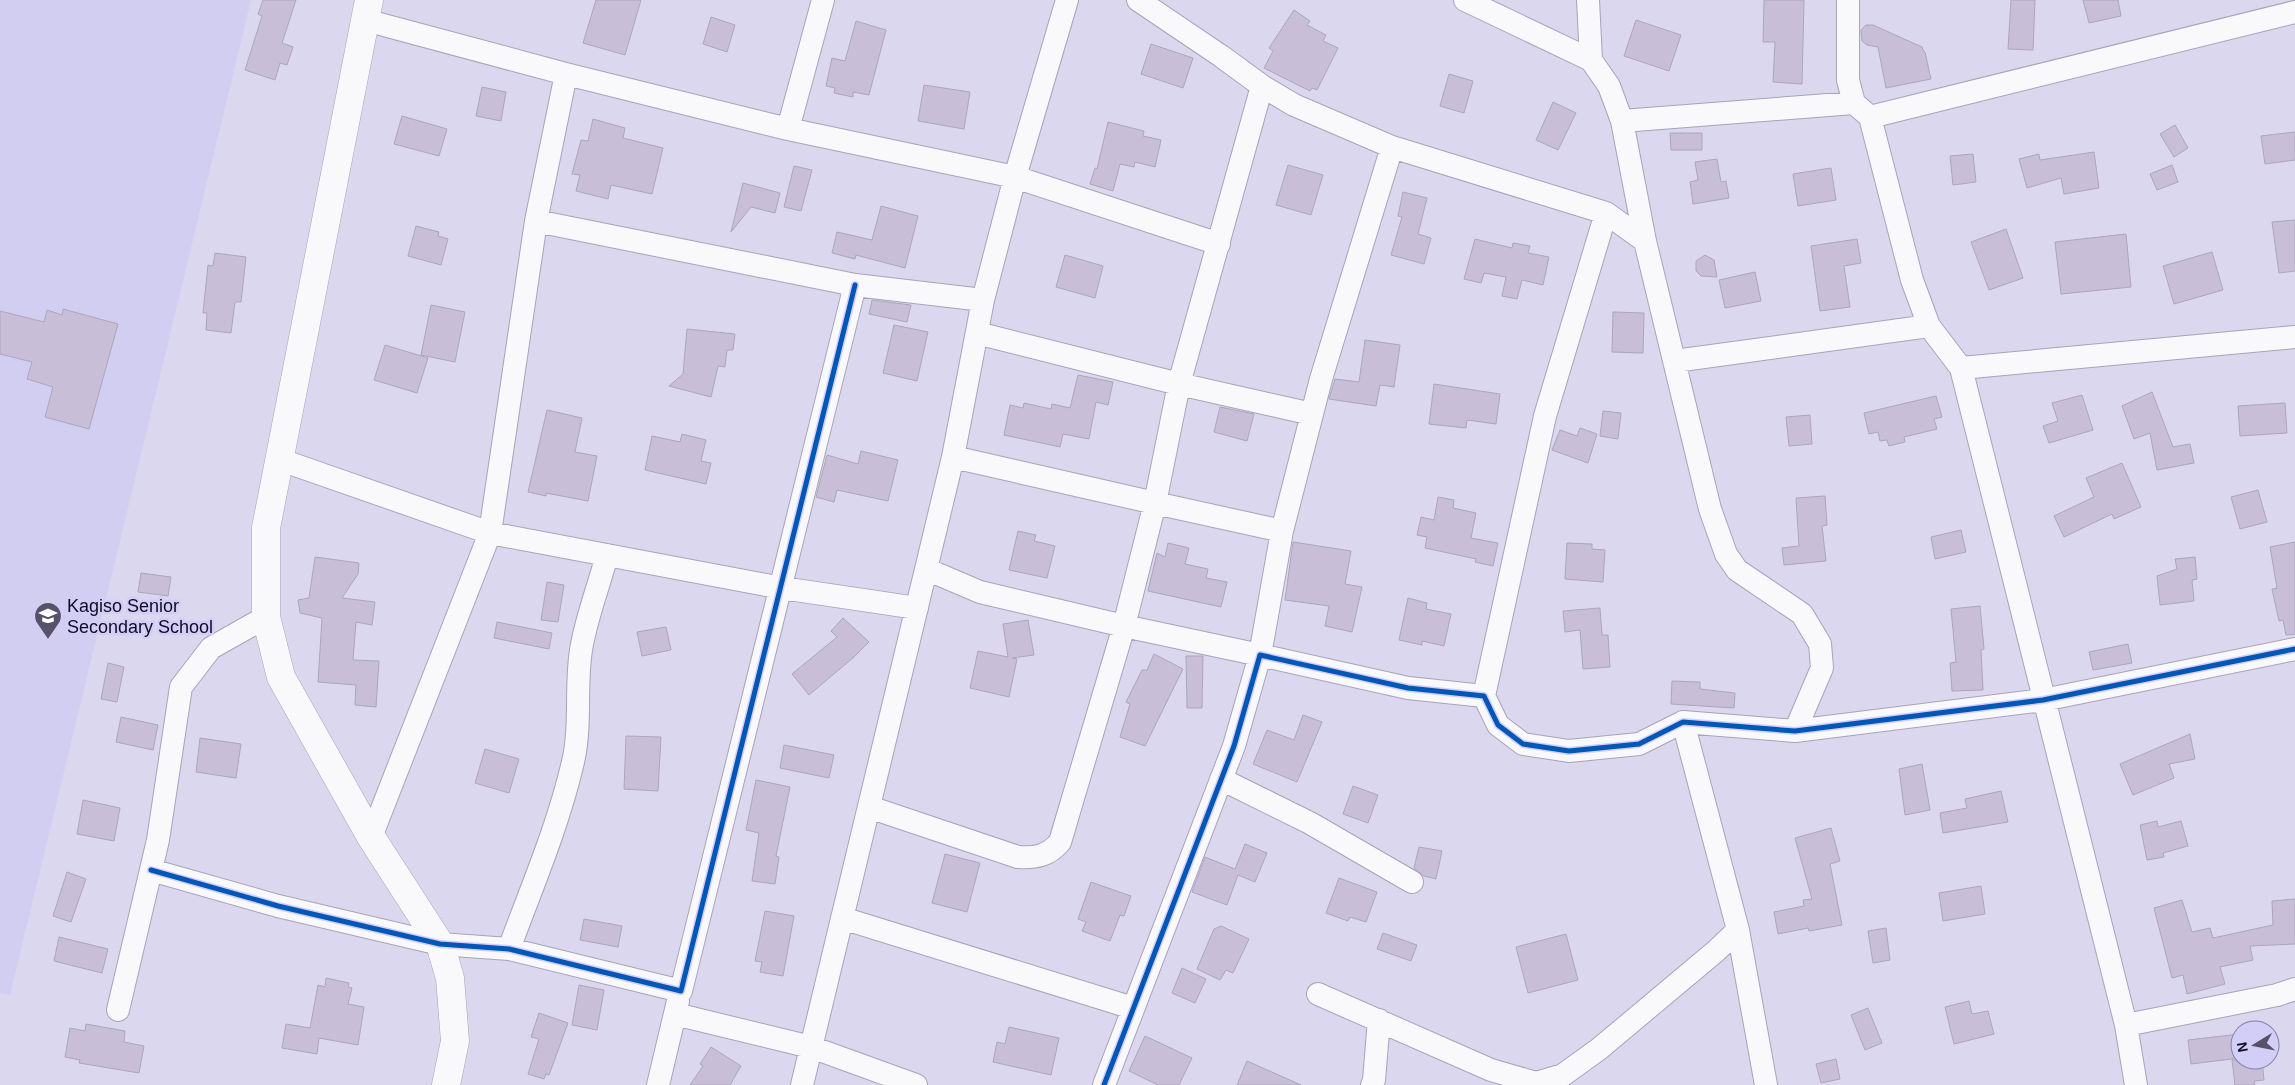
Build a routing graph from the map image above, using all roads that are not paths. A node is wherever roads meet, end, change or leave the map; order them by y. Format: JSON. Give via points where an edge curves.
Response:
{"nodes":[{"id":1,"x":823,"y":0,"type":"edge"},
{"id":2,"x":1067,"y":0,"type":"edge"},
{"id":3,"x":1138,"y":0,"type":"edge"},
{"id":4,"x":1464,"y":0,"type":"edge"},
{"id":5,"x":1588,"y":0,"type":"edge"},
{"id":6,"x":1848,"y":0,"type":"edge"},
{"id":7,"x":367,"y":10,"type":"edge"},
{"id":8,"x":2294,"y":15,"type":"edge"},
{"id":9,"x":1591,"y":60,"type":"junction"},
{"id":10,"x":566,"y":74,"type":"junction"},
{"id":11,"x":1262,"y":86,"type":"junction"},
{"id":12,"x":1862,"y":110,"type":"junction"},
{"id":13,"x":1622,"y":121,"type":"junction"},
{"id":14,"x":788,"y":129,"type":"junction"},
{"id":15,"x":1392,"y":147,"type":"junction"},
{"id":16,"x":1015,"y":177,"type":"junction"},
{"id":17,"x":1606,"y":213,"type":"junction"},
{"id":18,"x":536,"y":221,"type":"junction"},
{"id":19,"x":1645,"y":241,"type":"junction"},
{"id":20,"x":1219,"y":244,"type":"junction"},
{"id":21,"x":855,"y":285,"type":"junction"},
{"id":22,"x":983,"y":300,"type":"junction"},
{"id":23,"x":1929,"y":326,"type":"junction"},
{"id":24,"x":977,"y":332,"type":"junction"},
{"id":25,"x":2295,"y":337,"type":"edge"},
{"id":26,"x":1675,"y":361,"type":"junction"},
{"id":27,"x":1961,"y":368,"type":"junction"},
{"id":28,"x":1179,"y":384,"type":"junction"},
{"id":29,"x":1312,"y":414,"type":"junction"},
{"id":30,"x":952,"y":457,"type":"junction"},
{"id":31,"x":278,"y":459,"type":"junction"},
{"id":32,"x":1155,"y":503,"type":"junction"},
{"id":33,"x":1282,"y":530,"type":"junction"},
{"id":34,"x":490,"y":533,"type":"junction"},
{"id":35,"x":607,"y":555,"type":"junction"},
{"id":36,"x":926,"y":569,"type":"junction"},
{"id":37,"x":782,"y":588,"type":"junction"},
{"id":38,"x":917,"y":608,"type":"junction"},
{"id":39,"x":266,"y":617,"type":"junction"},
{"id":40,"x":1124,"y":626,"type":"junction"},
{"id":41,"x":2295,"y":648,"type":"edge"},
{"id":42,"x":1260,"y":655,"type":"junction"},
{"id":43,"x":1484,"y":696,"type":"junction"},
{"id":44,"x":2044,"y":700,"type":"junction"},
{"id":45,"x":1683,"y":722,"type":"junction"},
{"id":46,"x":1795,"y":730,"type":"junction"},
{"id":47,"x":1221,"y":779,"type":"junction"},
{"id":48,"x":869,"y":807,"type":"junction"},
{"id":49,"x":371,"y":837,"type":"junction"},
{"id":50,"x":151,"y":870,"type":"junction"},
{"id":51,"x":1412,"y":882,"type":"dead end"},
{"id":52,"x":842,"y":918,"type":"junction"},
{"id":53,"x":1738,"y":930,"type":"junction"},
{"id":54,"x":440,"y":944,"type":"junction"},
{"id":55,"x":510,"y":949,"type":"junction"},
{"id":56,"x":2295,"y":989,"type":"edge"},
{"id":57,"x":681,"y":991,"type":"junction"},
{"id":58,"x":1318,"y":994,"type":"dead end"},
{"id":59,"x":1133,"y":1008,"type":"junction"},
{"id":60,"x":118,"y":1010,"type":"dead end"},
{"id":61,"x":675,"y":1014,"type":"junction"},
{"id":62,"x":1379,"y":1020,"type":"junction"},
{"id":63,"x":2126,"y":1025,"type":"junction"},
{"id":64,"x":811,"y":1047,"type":"junction"},
{"id":65,"x":1489,"y":1078,"type":"edge"},
{"id":66,"x":446,"y":1085,"type":"edge"},
{"id":67,"x":658,"y":1085,"type":"edge"},
{"id":68,"x":802,"y":1085,"type":"edge"},
{"id":69,"x":916,"y":1085,"type":"edge"},
{"id":70,"x":1104,"y":1085,"type":"edge"},
{"id":71,"x":1372,"y":1085,"type":"edge"},
{"id":72,"x":1766,"y":1085,"type":"edge"},
{"id":73,"x":2136,"y":1085,"type":"edge"}],
"edges":[{"from":1,"to":14,"type":"street"},
{"from":2,"to":16,"type":"street"},
{"from":3,"to":11,"type":"street"},
{"from":4,"to":9,"type":"street"},
{"from":5,"to":9,"type":"street"},
{"from":6,"to":12,"type":"street","via":[[1848,80]]},
{"from":7,"to":10,"type":"street"},
{"from":7,"to":31,"type":"street"},
{"from":8,"to":12,"type":"street"},
{"from":9,"to":13,"type":"street","via":[[1609,86]]},
{"from":10,"to":14,"type":"street"},
{"from":10,"to":18,"type":"street"},
{"from":11,"to":15,"type":"street","via":[[1294,106]]},
{"from":11,"to":20,"type":"street"},
{"from":12,"to":13,"type":"street"},
{"from":12,"to":23,"type":"street","via":[[1912,280]]},
{"from":13,"to":19,"type":"street"},
{"from":14,"to":16,"type":"street"},
{"from":15,"to":17,"type":"street"},
{"from":15,"to":29,"type":"street"},
{"from":16,"to":20,"type":"street"},
{"from":16,"to":22,"type":"street"},
{"from":17,"to":19,"type":"street"},
{"from":17,"to":43,"type":"street","via":[[1545,416]]},
{"from":18,"to":21,"type":"street"},
{"from":18,"to":34,"type":"street"},
{"from":19,"to":26,"type":"street"},
{"from":20,"to":28,"type":"street"},
{"from":21,"to":22,"type":"street"},
{"from":21,"to":37,"type":"street"},
{"from":22,"to":24,"type":"street"},
{"from":23,"to":26,"type":"street"},
{"from":23,"to":27,"type":"street"},
{"from":24,"to":28,"type":"street"},
{"from":24,"to":30,"type":"street"},
{"from":25,"to":27,"type":"street"},
{"from":26,"to":46,"type":"street","via":[[1710,509],[1726,554],[1738,570],[1802,614],[1820,644],[1822,668]]},
{"from":27,"to":44,"type":"street"},
{"from":28,"to":29,"type":"street"},
{"from":28,"to":32,"type":"street"},
{"from":29,"to":33,"type":"street"},
{"from":30,"to":32,"type":"street"},
{"from":30,"to":36,"type":"street"},
{"from":31,"to":34,"type":"street"},
{"from":31,"to":39,"type":"street","via":[[266,528]]},
{"from":32,"to":33,"type":"street"},
{"from":32,"to":40,"type":"street"},
{"from":33,"to":42,"type":"street"},
{"from":34,"to":35,"type":"street"},
{"from":34,"to":49,"type":"street"},
{"from":35,"to":37,"type":"street"},
{"from":35,"to":55,"type":"street","via":[[581,649],[579,716],[573,765]]},
{"from":36,"to":38,"type":"street"},
{"from":36,"to":40,"type":"street","via":[[980,592]]},
{"from":37,"to":38,"type":"street"},
{"from":37,"to":57,"type":"street"},
{"from":38,"to":48,"type":"street"},
{"from":39,"to":49,"type":"street","via":[[281,677]]},
{"from":39,"to":50,"type":"street","via":[[211,648],[181,687]]},
{"from":40,"to":42,"type":"street"},
{"from":40,"to":48,"type":"street","via":[[1060,842],[1052,851],[1043,856],[1018,857]]},
{"from":41,"to":44,"type":"street"},
{"from":42,"to":43,"type":"street","via":[[1408,688]]},
{"from":42,"to":47,"type":"street","via":[[1234,746]]},
{"from":43,"to":45,"type":"street","via":[[1498,725],[1523,744],[1570,751],[1639,744]]},
{"from":44,"to":46,"type":"street"},
{"from":44,"to":63,"type":"street"},
{"from":45,"to":46,"type":"street"},
{"from":45,"to":53,"type":"street"},
{"from":47,"to":51,"type":"street","via":[[1310,823]]},
{"from":47,"to":59,"type":"street"},
{"from":48,"to":52,"type":"street"},
{"from":49,"to":54,"type":"street"},
{"from":50,"to":54,"type":"street","via":[[278,906]]},
{"from":50,"to":60,"type":"street"},
{"from":52,"to":59,"type":"street"},
{"from":52,"to":64,"type":"street"},
{"from":53,"to":65,"type":"street","via":[[1599,1049],[1563,1075],[1536,1082]]},
{"from":53,"to":72,"type":"street"},
{"from":54,"to":55,"type":"street"},
{"from":54,"to":66,"type":"street","via":[[450,978],[455,1041]]},
{"from":55,"to":57,"type":"street"},
{"from":56,"to":63,"type":"street"},
{"from":57,"to":61,"type":"street"},
{"from":58,"to":62,"type":"street"},
{"from":59,"to":70,"type":"street"},
{"from":61,"to":64,"type":"street"},
{"from":61,"to":67,"type":"street"},
{"from":62,"to":65,"type":"street"},
{"from":62,"to":71,"type":"street"},
{"from":63,"to":73,"type":"street"},
{"from":64,"to":68,"type":"street"},
{"from":64,"to":69,"type":"street"}]}
